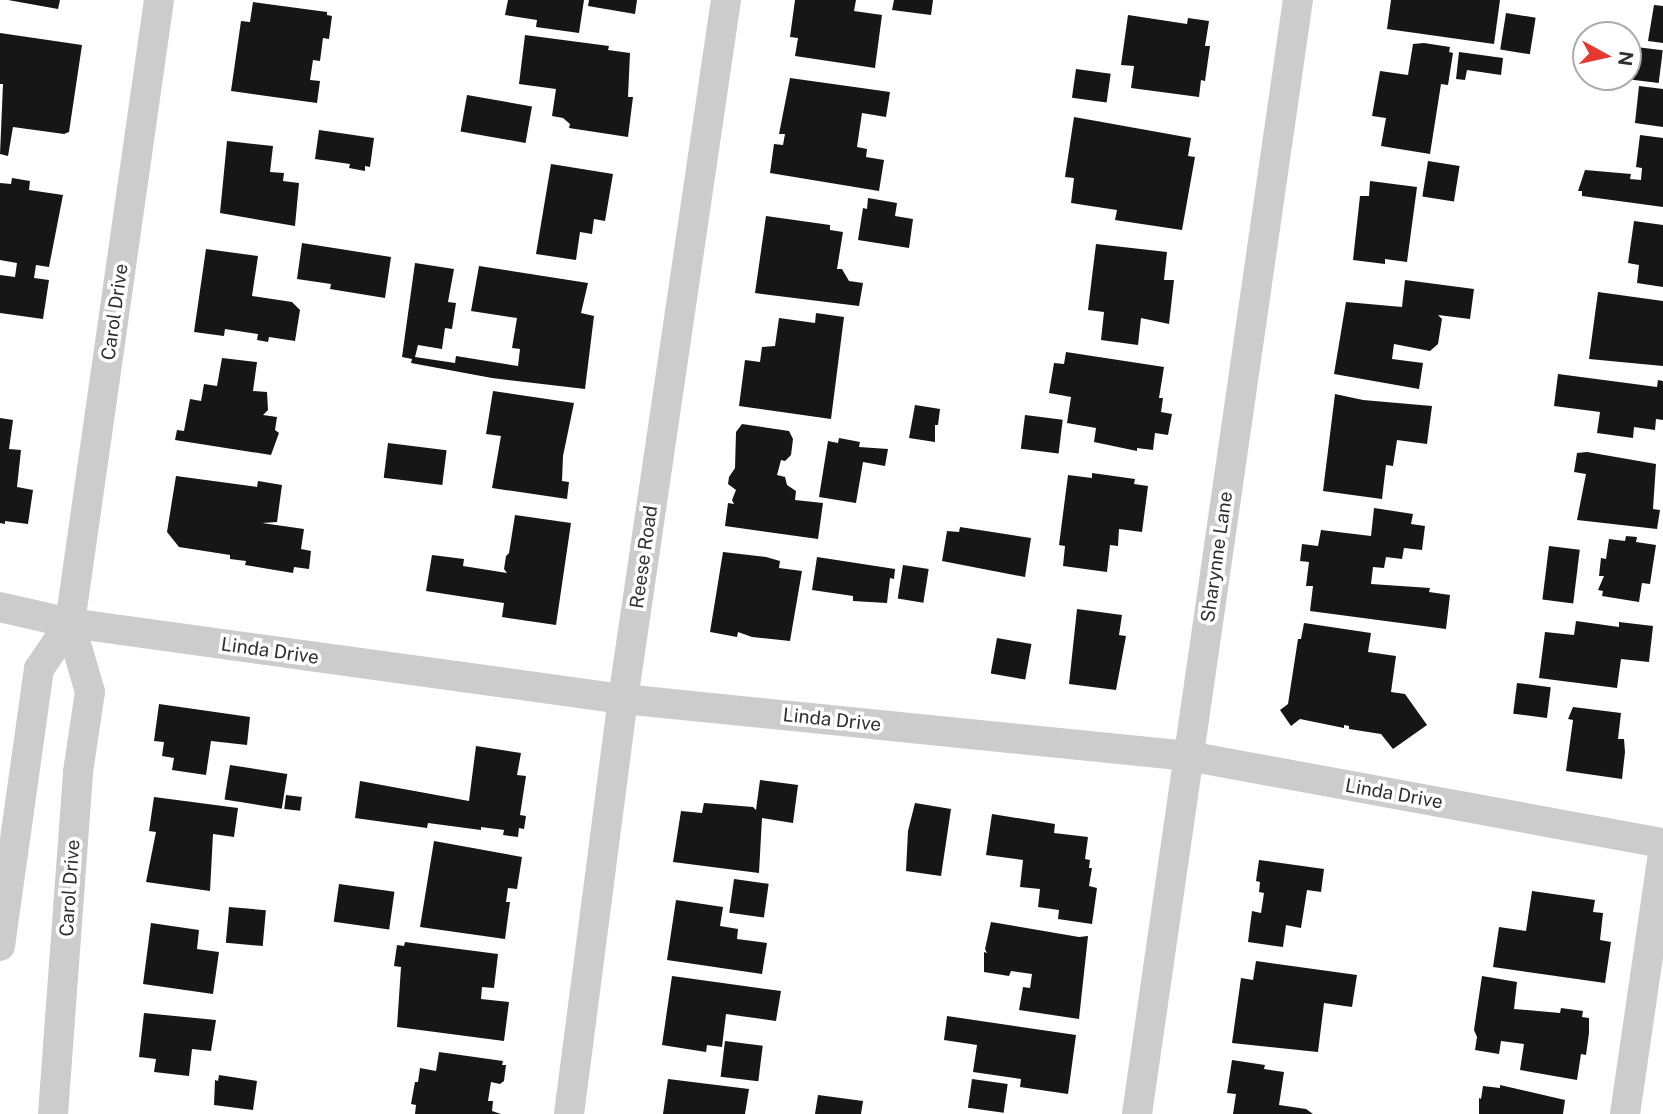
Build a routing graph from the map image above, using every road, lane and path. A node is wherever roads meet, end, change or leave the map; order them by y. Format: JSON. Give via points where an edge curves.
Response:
{"nodes":[{"id":1,"x":159,"y":0,"type":"edge"},
{"id":2,"x":726,"y":0,"type":"edge"},
{"id":3,"x":1298,"y":0,"type":"edge"},
{"id":4,"x":0,"y":607,"type":"edge"},
{"id":5,"x":70,"y":623,"type":"junction"},
{"id":6,"x":623,"y":699,"type":"junction"},
{"id":7,"x":1188,"y":756,"type":"junction"},
{"id":8,"x":1663,"y":843,"type":"edge"},
{"id":9,"x":1663,"y":855,"type":"edge"},
{"id":10,"x":0,"y":946,"type":"edge"},
{"id":11,"x":53,"y":1114,"type":"edge"},
{"id":12,"x":569,"y":1114,"type":"edge"},
{"id":13,"x":1137,"y":1114,"type":"edge"},
{"id":14,"x":1625,"y":1114,"type":"edge"}],
"edges":[{"from":1,"to":5,"type":"street","name":"Carol Drive"},
{"from":2,"to":6,"type":"street","name":"Reese Road"},
{"from":3,"to":7,"type":"street","name":"Sharynne Lane"},
{"from":4,"to":5,"type":"street","name":"Linda Drive"},
{"from":5,"to":6,"type":"street","name":"Linda Drive"},
{"from":5,"to":10,"type":"street","name":"Carol Drive","via":[[39,669]]},
{"from":5,"to":11,"type":"street","name":"Carol Drive","via":[[90,692],[78,772]]},
{"from":6,"to":7,"type":"street","name":"Linda Drive"},
{"from":6,"to":12,"type":"street","name":"Reese Road"},
{"from":7,"to":8,"type":"street","name":"Linda Drive"},
{"from":7,"to":13,"type":"street","name":"Sharynne Lane"},
{"from":9,"to":14,"type":"street"}]}
